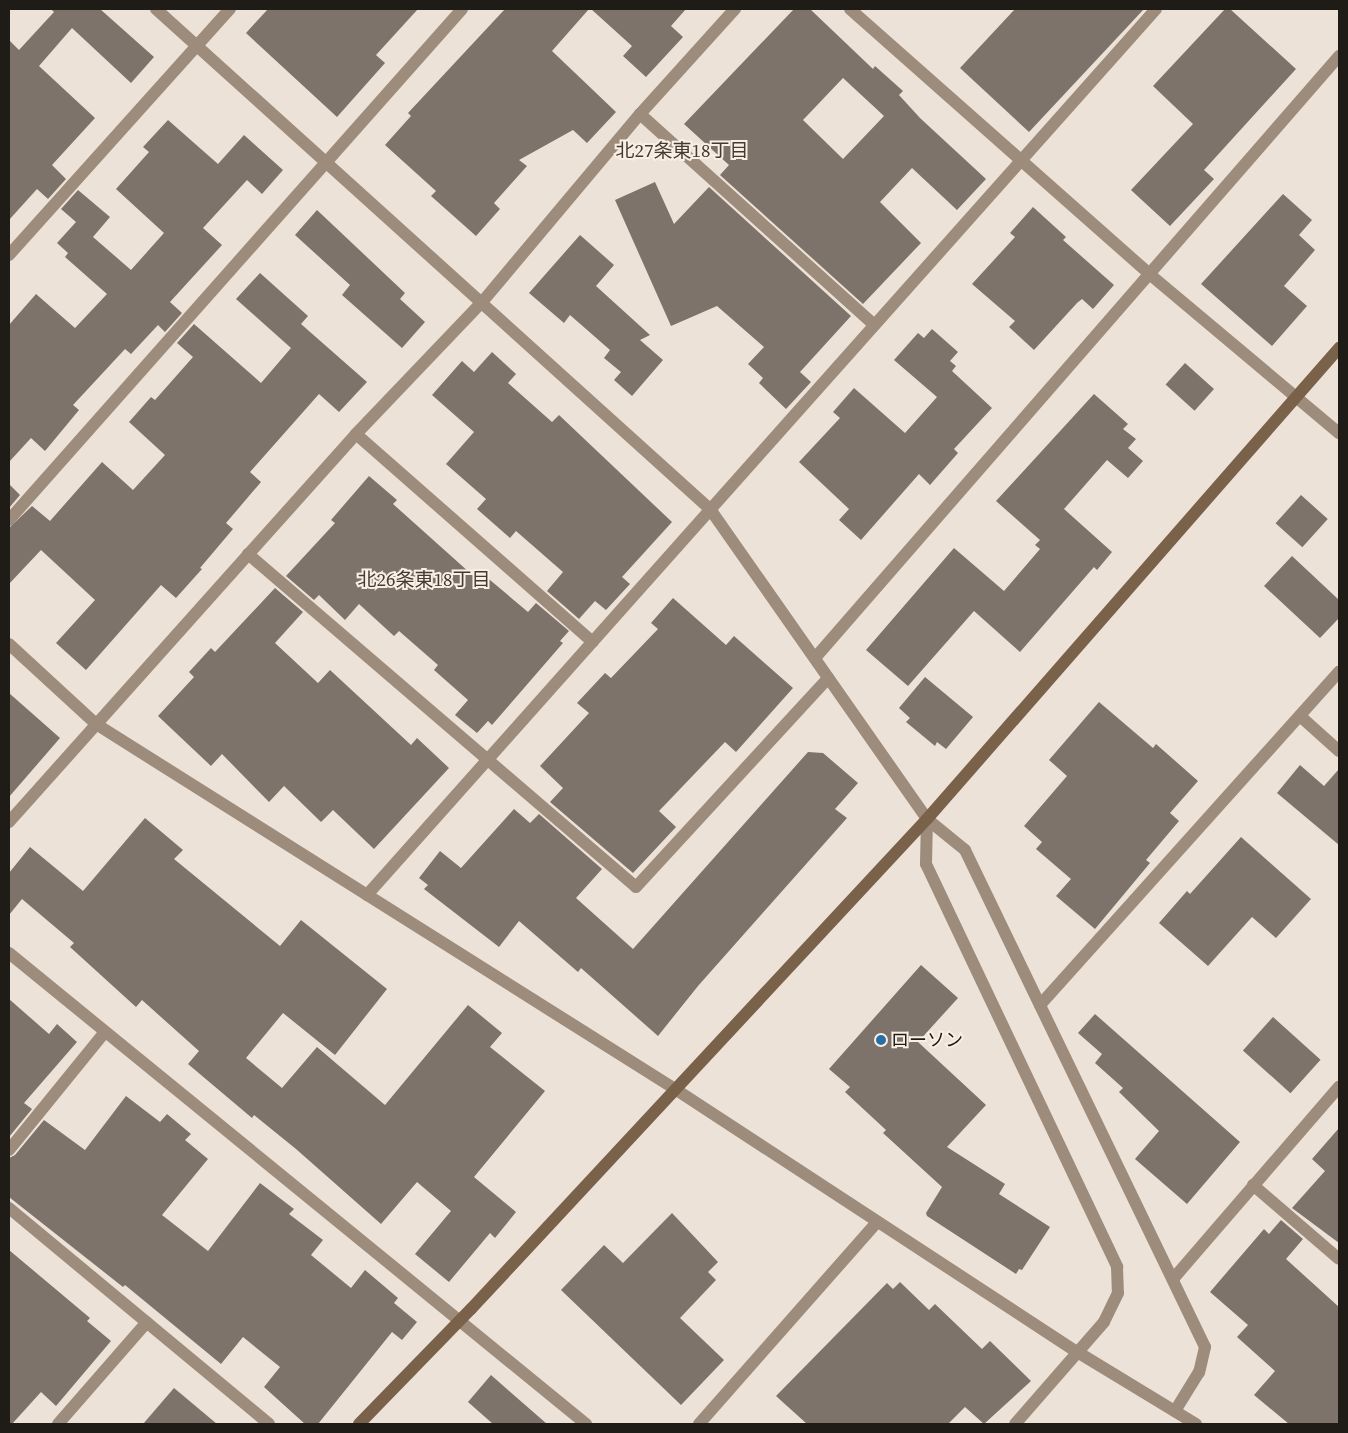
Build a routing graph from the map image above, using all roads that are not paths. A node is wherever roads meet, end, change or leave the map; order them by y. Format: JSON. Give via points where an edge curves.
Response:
{"nodes":[{"id":1,"x":156,"y":9,"type":"edge"},
{"id":2,"x":230,"y":9,"type":"edge"},
{"id":3,"x":462,"y":9,"type":"edge"},
{"id":4,"x":735,"y":9,"type":"edge"},
{"id":5,"x":850,"y":9,"type":"edge"},
{"id":6,"x":1156,"y":9,"type":"edge"},
{"id":7,"x":197,"y":45,"type":"junction"},
{"id":8,"x":1339,"y":56,"type":"edge"},
{"id":9,"x":640,"y":114,"type":"junction"},
{"id":10,"x":328,"y":160,"type":"junction"},
{"id":11,"x":1020,"y":160,"type":"junction"},
{"id":12,"x":9,"y":255,"type":"edge"},
{"id":13,"x":1148,"y":272,"type":"junction"},
{"id":14,"x":483,"y":301,"type":"junction"},
{"id":15,"x":874,"y":325,"type":"junction"},
{"id":16,"x":1339,"y":348,"type":"edge"},
{"id":17,"x":1296,"y":395,"type":"junction"},
{"id":18,"x":1339,"y":433,"type":"edge"},
{"id":19,"x":356,"y":434,"type":"junction"},
{"id":20,"x":710,"y":509,"type":"junction"},
{"id":21,"x":9,"y":520,"type":"edge"},
{"id":22,"x":248,"y":554,"type":"junction"},
{"id":23,"x":593,"y":642,"type":"junction"},
{"id":24,"x":9,"y":644,"type":"edge"},
{"id":25,"x":814,"y":658,"type":"junction"},
{"id":26,"x":1339,"y":672,"type":"edge"},
{"id":27,"x":828,"y":678,"type":"junction"},
{"id":28,"x":1300,"y":716,"type":"junction"},
{"id":29,"x":96,"y":724,"type":"junction"},
{"id":30,"x":1339,"y":751,"type":"edge"},
{"id":31,"x":488,"y":759,"type":"junction"},
{"id":32,"x":927,"y":819,"type":"junction"},
{"id":33,"x":9,"y":822,"type":"edge"},
{"id":34,"x":367,"y":895,"type":"junction"},
{"id":35,"x":9,"y":953,"type":"edge"},
{"id":36,"x":1040,"y":1005,"type":"junction"},
{"id":37,"x":106,"y":1032,"type":"junction"},
{"id":38,"x":1339,"y":1087,"type":"edge"},
{"id":39,"x":675,"y":1089,"type":"junction"},
{"id":40,"x":9,"y":1150,"type":"edge"},
{"id":41,"x":1253,"y":1185,"type":"junction"},
{"id":42,"x":9,"y":1208,"type":"edge"},
{"id":43,"x":877,"y":1222,"type":"junction"},
{"id":44,"x":1339,"y":1259,"type":"edge"},
{"id":45,"x":1173,"y":1279,"type":"junction"},
{"id":46,"x":147,"y":1322,"type":"junction"},
{"id":47,"x":459,"y":1322,"type":"junction"},
{"id":48,"x":1079,"y":1353,"type":"junction"},
{"id":49,"x":1175,"y":1411,"type":"junction"},
{"id":50,"x":58,"y":1424,"type":"edge"},
{"id":51,"x":269,"y":1424,"type":"edge"},
{"id":52,"x":360,"y":1424,"type":"edge"},
{"id":53,"x":586,"y":1424,"type":"edge"},
{"id":54,"x":699,"y":1424,"type":"edge"},
{"id":55,"x":1015,"y":1424,"type":"edge"},
{"id":56,"x":1196,"y":1424,"type":"edge"}],
"edges":[{"from":1,"to":7,"type":"street"},
{"from":2,"to":7,"type":"street"},
{"from":3,"to":10,"type":"street"},
{"from":4,"to":9,"type":"street"},
{"from":5,"to":11,"type":"street"},
{"from":6,"to":11,"type":"street"},
{"from":7,"to":10,"type":"street"},
{"from":7,"to":12,"type":"street"},
{"from":8,"to":13,"type":"street"},
{"from":9,"to":14,"type":"street"},
{"from":9,"to":15,"type":"street"},
{"from":10,"to":14,"type":"street"},
{"from":10,"to":21,"type":"street"},
{"from":11,"to":13,"type":"street"},
{"from":11,"to":15,"type":"street"},
{"from":13,"to":17,"type":"street"},
{"from":13,"to":25,"type":"street"},
{"from":14,"to":19,"type":"street"},
{"from":14,"to":20,"type":"street"},
{"from":15,"to":20,"type":"street"},
{"from":16,"to":17,"type":"street"},
{"from":17,"to":18,"type":"street"},
{"from":17,"to":32,"type":"street"},
{"from":19,"to":22,"type":"street"},
{"from":19,"to":23,"type":"street"},
{"from":20,"to":23,"type":"street"},
{"from":20,"to":25,"type":"street"},
{"from":22,"to":29,"type":"street"},
{"from":22,"to":31,"type":"street"},
{"from":23,"to":31,"type":"street"},
{"from":24,"to":29,"type":"street"},
{"from":25,"to":27,"type":"street"},
{"from":26,"to":28,"type":"street"},
{"from":27,"to":31,"type":"street","via":[[636,887]]},
{"from":27,"to":32,"type":"street"},
{"from":28,"to":30,"type":"street"},
{"from":28,"to":36,"type":"street"},
{"from":29,"to":33,"type":"street"},
{"from":29,"to":34,"type":"street"},
{"from":31,"to":34,"type":"street"},
{"from":32,"to":36,"type":"street","via":[[965,850]]},
{"from":32,"to":39,"type":"street"},
{"from":32,"to":48,"type":"street","via":[[926,864],[1116,1267],[1118,1293],[1104,1322]]},
{"from":34,"to":39,"type":"street"},
{"from":35,"to":37,"type":"street"},
{"from":36,"to":45,"type":"street"},
{"from":37,"to":40,"type":"street"},
{"from":37,"to":47,"type":"street"},
{"from":38,"to":41,"type":"street"},
{"from":39,"to":43,"type":"street"},
{"from":39,"to":47,"type":"street"},
{"from":41,"to":44,"type":"street"},
{"from":41,"to":45,"type":"street"},
{"from":42,"to":46,"type":"street"},
{"from":43,"to":48,"type":"street"},
{"from":43,"to":54,"type":"street"},
{"from":45,"to":49,"type":"street","via":[[1205,1347],[1199,1372]]},
{"from":46,"to":50,"type":"street"},
{"from":46,"to":51,"type":"street"},
{"from":47,"to":52,"type":"street"},
{"from":47,"to":53,"type":"street"},
{"from":48,"to":49,"type":"street"},
{"from":48,"to":55,"type":"street"},
{"from":49,"to":56,"type":"street"}]}
